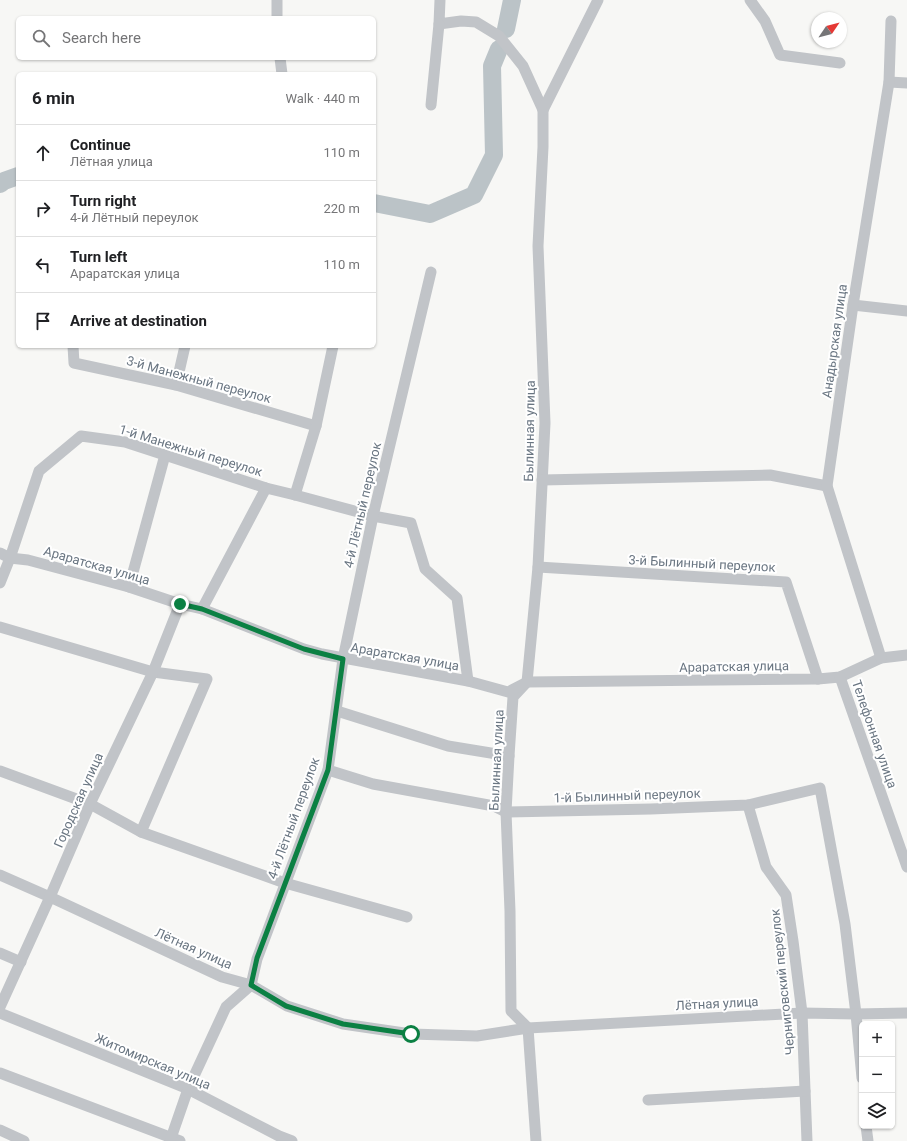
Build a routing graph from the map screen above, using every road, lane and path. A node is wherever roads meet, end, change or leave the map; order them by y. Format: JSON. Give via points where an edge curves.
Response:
{"nodes":[{"id":1,"x":277,"y":0,"type":"edge"},
{"id":2,"x":440,"y":0,"type":"edge"},
{"id":3,"x":598,"y":0,"type":"edge"},
{"id":4,"x":750,"y":0,"type":"edge"},
{"id":5,"x":277,"y":16,"type":"edge"},
{"id":6,"x":892,"y":21,"type":"dead end"},
{"id":7,"x":439,"y":24,"type":"junction"},
{"id":8,"x":280,"y":60,"type":"edge"},
{"id":9,"x":840,"y":63,"type":"dead end"},
{"id":10,"x":282,"y":72,"type":"edge"},
{"id":11,"x":889,"y":82,"type":"junction"},
{"id":12,"x":907,"y":83,"type":"edge"},
{"id":13,"x":431,"y":105,"type":"dead end"},
{"id":14,"x":543,"y":110,"type":"junction"},
{"id":15,"x":431,"y":272,"type":"dead end"},
{"id":16,"x":853,"y":305,"type":"junction"},
{"id":17,"x":907,"y":312,"type":"edge"},
{"id":18,"x":73,"y":348,"type":"edge"},
{"id":19,"x":185,"y":348,"type":"edge"},
{"id":20,"x":333,"y":348,"type":"edge"},
{"id":21,"x":176,"y":385,"type":"junction"},
{"id":22,"x":316,"y":426,"type":"junction"},
{"id":23,"x":165,"y":455,"type":"junction"},
{"id":24,"x":542,"y":480,"type":"junction"},
{"id":25,"x":827,"y":486,"type":"junction"},
{"id":26,"x":266,"y":488,"type":"junction"},
{"id":27,"x":295,"y":495,"type":"junction"},
{"id":28,"x":373,"y":516,"type":"junction"},
{"id":29,"x":5,"y":556,"type":"edge"},
{"id":30,"x":538,"y":567,"type":"junction"},
{"id":31,"x":0,"y":583,"type":"edge"},
{"id":32,"x":129,"y":587,"type":"junction"},
{"id":33,"x":180,"y":604,"type":"junction"},
{"id":34,"x":202,"y":609,"type":"junction"},
{"id":35,"x":0,"y":627,"type":"edge"},
{"id":36,"x":907,"y":655,"type":"edge"},
{"id":37,"x":881,"y":658,"type":"junction"},
{"id":38,"x":343,"y":659,"type":"junction"},
{"id":39,"x":153,"y":672,"type":"junction"},
{"id":40,"x":840,"y":677,"type":"junction"},
{"id":41,"x":818,"y":679,"type":"junction"},
{"id":42,"x":468,"y":681,"type":"junction"},
{"id":43,"x":527,"y":682,"type":"junction"},
{"id":44,"x":337,"y":711,"type":"junction"},
{"id":45,"x":509,"y":756,"type":"junction"},
{"id":46,"x":328,"y":770,"type":"junction"},
{"id":47,"x":0,"y":771,"type":"edge"},
{"id":48,"x":90,"y":804,"type":"junction"},
{"id":49,"x":748,"y":805,"type":"junction"},
{"id":50,"x":506,"y":812,"type":"junction"},
{"id":51,"x":141,"y":832,"type":"junction"},
{"id":52,"x":907,"y":868,"type":"edge"},
{"id":53,"x":0,"y":875,"type":"edge"},
{"id":54,"x":285,"y":883,"type":"junction"},
{"id":55,"x":50,"y":897,"type":"junction"},
{"id":56,"x":407,"y":917,"type":"dead end"},
{"id":57,"x":0,"y":953,"type":"edge"},
{"id":58,"x":21,"y":962,"type":"junction"},
{"id":59,"x":251,"y":985,"type":"junction"},
{"id":60,"x":0,"y":1007,"type":"edge"},
{"id":61,"x":0,"y":1013,"type":"edge"},
{"id":62,"x":802,"y":1013,"type":"junction"},
{"id":63,"x":907,"y":1013,"type":"edge"},
{"id":64,"x":856,"y":1014,"type":"junction"},
{"id":65,"x":528,"y":1028,"type":"junction"},
{"id":66,"x":860,"y":1057,"type":"edge"},
{"id":67,"x":0,"y":1073,"type":"edge"},
{"id":68,"x":188,"y":1089,"type":"junction"},
{"id":69,"x":804,"y":1091,"type":"junction"},
{"id":70,"x":648,"y":1100,"type":"dead end"},
{"id":71,"x":866,"y":1129,"type":"edge"},
{"id":72,"x":0,"y":1130,"type":"edge"},
{"id":73,"x":174,"y":1140,"type":"edge"},
{"id":74,"x":24,"y":1141,"type":"edge"},
{"id":75,"x":292,"y":1141,"type":"edge"},
{"id":76,"x":536,"y":1141,"type":"edge"},
{"id":77,"x":807,"y":1141,"type":"edge"},
{"id":78,"x":868,"y":1141,"type":"edge"}],
"edges":[{"from":1,"to":5,"type":"street"},
{"from":2,"to":7,"type":"street"},
{"from":3,"to":14,"type":"street"},
{"from":4,"to":9,"type":"street","via":[[765,21],[780,55]]},
{"from":6,"to":11,"type":"street","name":"Анадырская улица"},
{"from":7,"to":13,"type":"street"},
{"from":7,"to":14,"type":"street","via":[[476,22],[499,36],[523,66]]},
{"from":8,"to":10,"type":"street"},
{"from":11,"to":12,"type":"street"},
{"from":11,"to":16,"type":"street","name":"Анадырская улица"},
{"from":14,"to":24,"type":"street","name":"Былинная улица","via":[[538,246],[545,423]]},
{"from":15,"to":28,"type":"street","name":"4-й Лётный переулок"},
{"from":16,"to":17,"type":"street"},
{"from":16,"to":25,"type":"street","name":"Анадырская улица"},
{"from":18,"to":21,"type":"street","name":"3-й Манежный переулок","via":[[74,363]]},
{"from":19,"to":21,"type":"street"},
{"from":20,"to":22,"type":"street"},
{"from":21,"to":22,"type":"street","name":"3-й Манежный переулок"},
{"from":22,"to":27,"type":"street"},
{"from":23,"to":26,"type":"street","name":"1-й Манежный переулок"},
{"from":23,"to":29,"type":"street","name":"1-й Манежный переулок","via":[[125,442],[81,436],[38,471]]},
{"from":23,"to":32,"type":"street"},
{"from":24,"to":25,"type":"street","via":[[770,475]]},
{"from":24,"to":30,"type":"street","name":"Былинная улица"},
{"from":25,"to":37,"type":"street","name":"Анадырская улица"},
{"from":26,"to":27,"type":"street","name":"1-й Манежный переулок"},
{"from":26,"to":34,"type":"street"},
{"from":27,"to":28,"type":"street","name":"1-й Манежный переулок"},
{"from":28,"to":38,"type":"street","name":"4-й Лётный переулок"},
{"from":28,"to":42,"type":"street","name":"1-й Манежный переулок","via":[[411,523],[425,570],[457,598]]},
{"from":29,"to":31,"type":"street","name":"1-й Манежный переулок"},
{"from":29,"to":32,"type":"street","name":"Араратская улица"},
{"from":30,"to":41,"type":"street","name":"3-й Былинный переулок","via":[[786,582]]},
{"from":30,"to":43,"type":"street","name":"Былинная улица"},
{"from":32,"to":33,"type":"street","name":"Араратская улица"},
{"from":33,"to":34,"type":"street","name":"Араратская улица"},
{"from":33,"to":39,"type":"street","name":"Городская улица"},
{"from":34,"to":38,"type":"street","name":"Араратская улица","via":[[304,649]]},
{"from":35,"to":39,"type":"street"},
{"from":36,"to":37,"type":"street","name":"Араратская улица"},
{"from":37,"to":40,"type":"street","name":"Араратская улица"},
{"from":38,"to":42,"type":"street","name":"Араратская улица"},
{"from":38,"to":44,"type":"street","name":"4-й Лётный переулок"},
{"from":39,"to":48,"type":"street","name":"Городская улица"},
{"from":39,"to":51,"type":"street","via":[[208,680]]},
{"from":40,"to":41,"type":"street","name":"Араратская улица"},
{"from":40,"to":52,"type":"street","name":"Телефонная улица"},
{"from":41,"to":43,"type":"street","name":"Араратская улица"},
{"from":42,"to":43,"type":"street","name":"Араратская улица","via":[[508,692]]},
{"from":43,"to":45,"type":"street","name":"Былинная улица","via":[[513,697]]},
{"from":44,"to":45,"type":"street","via":[[448,746]]},
{"from":44,"to":46,"type":"street","name":"4-й Лётный переулок"},
{"from":45,"to":50,"type":"street","name":"Былинная улица"},
{"from":46,"to":50,"type":"street","via":[[373,784],[494,806]]},
{"from":46,"to":54,"type":"street","name":"4-й Лётный переулок"},
{"from":47,"to":48,"type":"street"},
{"from":48,"to":51,"type":"street"},
{"from":48,"to":55,"type":"street","name":"Городская улица"},
{"from":49,"to":50,"type":"street","name":"1-й Былинный переулок"},
{"from":49,"to":62,"type":"street","name":"Черниговский переулок","via":[[766,867],[786,895]]},
{"from":49,"to":64,"type":"street","name":"1-й Былинный переулок","via":[[820,788],[845,924]]},
{"from":50,"to":65,"type":"street","name":"Былинная улица","via":[[511,1011]]},
{"from":51,"to":54,"type":"street"},
{"from":53,"to":55,"type":"street","name":"Лётная улица"},
{"from":54,"to":56,"type":"street"},
{"from":54,"to":59,"type":"street","name":"4-й Лётный переулок","via":[[257,958]]},
{"from":55,"to":58,"type":"street","name":"Городская улица"},
{"from":55,"to":59,"type":"street","name":"Лётная улица","via":[[222,977]]},
{"from":57,"to":58,"type":"street"},
{"from":58,"to":60,"type":"street","name":"Городская улица"},
{"from":59,"to":65,"type":"street","name":"Лётная улица","via":[[286,1006],[343,1024],[411,1034],[477,1036]]},
{"from":59,"to":68,"type":"street","via":[[226,1007]]},
{"from":61,"to":68,"type":"street","name":"Житомирская улица"},
{"from":62,"to":64,"type":"street","name":"Лётная улица"},
{"from":62,"to":65,"type":"street","name":"Лётная улица"},
{"from":62,"to":69,"type":"street","name":"Черниговский переулок"},
{"from":63,"to":64,"type":"street","name":"Лётная улица"},
{"from":64,"to":66,"type":"street"},
{"from":65,"to":76,"type":"street"},
{"from":67,"to":73,"type":"street"},
{"from":68,"to":73,"type":"street"},
{"from":68,"to":75,"type":"street","name":"Житомирская улица"},
{"from":69,"to":70,"type":"street"},
{"from":69,"to":77,"type":"street","name":"Черниговский переулок"},
{"from":71,"to":78,"type":"street"},
{"from":72,"to":74,"type":"street"}]}
